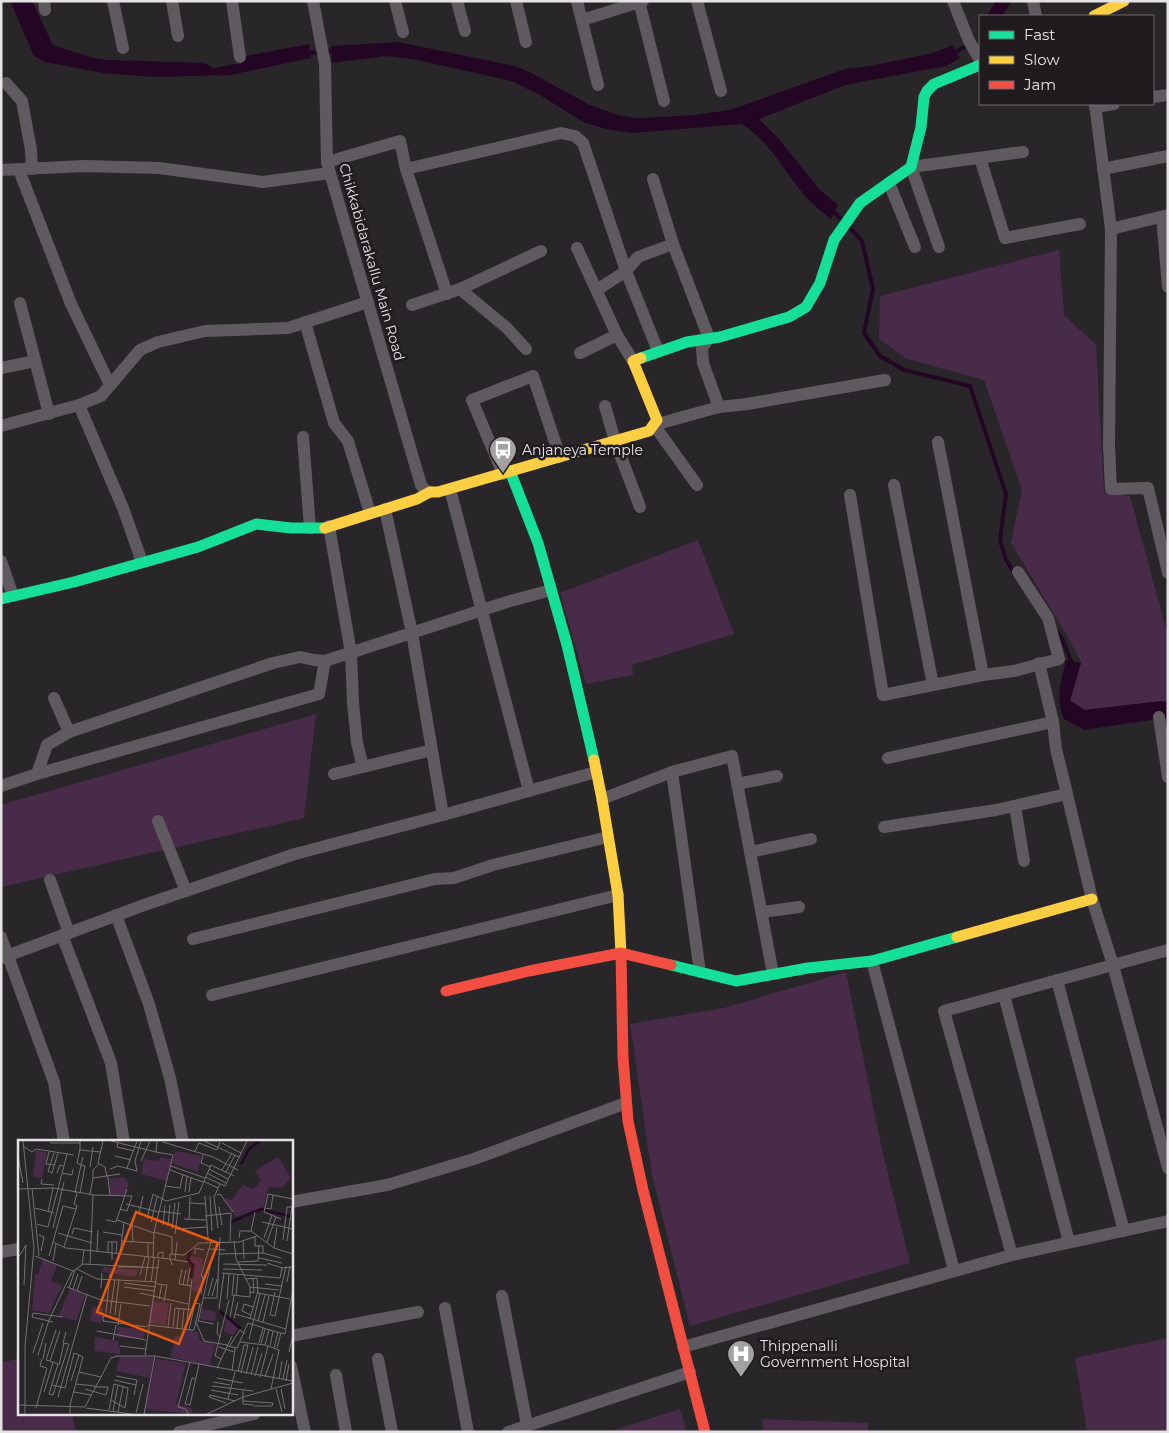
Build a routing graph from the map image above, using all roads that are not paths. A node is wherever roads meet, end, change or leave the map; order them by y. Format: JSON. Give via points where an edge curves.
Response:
{"nodes":[{"id":1,"x":113,"y":1,"type":"edge"},
{"id":2,"x":172,"y":1,"type":"edge"},
{"id":3,"x":232,"y":1,"type":"edge"},
{"id":4,"x":314,"y":1,"type":"edge"},
{"id":5,"x":395,"y":1,"type":"edge"},
{"id":6,"x":457,"y":1,"type":"edge"},
{"id":7,"x":516,"y":1,"type":"edge"},
{"id":8,"x":577,"y":1,"type":"edge"},
{"id":9,"x":697,"y":1,"type":"edge"},
{"id":10,"x":953,"y":1,"type":"edge"},
{"id":11,"x":1032,"y":1,"type":"edge"},
{"id":12,"x":1124,"y":1,"type":"edge"},
{"id":13,"x":641,"y":2,"type":"edge"},
{"id":14,"x":1036,"y":15,"type":"edge"},
{"id":15,"x":1096,"y":15,"type":"edge"},
{"id":16,"x":582,"y":20,"type":"junction"},
{"id":17,"x":465,"y":31,"type":"dead end"},
{"id":18,"x":403,"y":32,"type":"dead end"},
{"id":19,"x":178,"y":36,"type":"dead end"},
{"id":20,"x":526,"y":42,"type":"dead end"},
{"id":21,"x":123,"y":48,"type":"dead end"},
{"id":22,"x":975,"y":52,"type":"edge"},
{"id":23,"x":240,"y":57,"type":"dead end"},
{"id":24,"x":979,"y":65,"type":"edge"},
{"id":25,"x":6,"y":83,"type":"dead end"},
{"id":26,"x":598,"y":85,"type":"dead end"},
{"id":27,"x":721,"y":91,"type":"dead end"},
{"id":28,"x":1168,"y":95,"type":"edge"},
{"id":29,"x":1154,"y":97,"type":"edge"},
{"id":30,"x":664,"y":101,"type":"dead end"},
{"id":31,"x":1095,"y":105,"type":"edge"},
{"id":32,"x":1023,"y":152,"type":"dead end"},
{"id":33,"x":1168,"y":156,"type":"edge"},
{"id":34,"x":980,"y":158,"type":"junction"},
{"id":35,"x":328,"y":167,"type":"junction"},
{"id":36,"x":911,"y":167,"type":"junction"},
{"id":37,"x":1103,"y":169,"type":"junction"},
{"id":38,"x":1,"y":170,"type":"edge"},
{"id":39,"x":25,"y":170,"type":"junction"},
{"id":40,"x":406,"y":170,"type":"junction"},
{"id":41,"x":653,"y":179,"type":"dead end"},
{"id":42,"x":889,"y":183,"type":"junction"},
{"id":43,"x":1165,"y":216,"type":"edge"},
{"id":44,"x":1080,"y":224,"type":"dead end"},
{"id":45,"x":1111,"y":229,"type":"junction"},
{"id":46,"x":673,"y":244,"type":"junction"},
{"id":47,"x":915,"y":247,"type":"dead end"},
{"id":48,"x":939,"y":247,"type":"dead end"},
{"id":49,"x":577,"y":248,"type":"dead end"},
{"id":50,"x":541,"y":251,"type":"dead end"},
{"id":51,"x":626,"y":271,"type":"junction"},
{"id":52,"x":1168,"y":287,"type":"edge"},
{"id":53,"x":460,"y":289,"type":"junction"},
{"id":54,"x":597,"y":290,"type":"junction"},
{"id":55,"x":447,"y":294,"type":"junction"},
{"id":56,"x":20,"y":302,"type":"dead end"},
{"id":57,"x":368,"y":302,"type":"junction"},
{"id":58,"x":412,"y":305,"type":"dead end"},
{"id":59,"x":305,"y":322,"type":"junction"},
{"id":60,"x":617,"y":335,"type":"junction"},
{"id":61,"x":709,"y":338,"type":"junction"},
{"id":62,"x":526,"y":349,"type":"dead end"},
{"id":63,"x":658,"y":351,"type":"junction"},
{"id":64,"x":580,"y":353,"type":"dead end"},
{"id":65,"x":35,"y":361,"type":"junction"},
{"id":66,"x":633,"y":361,"type":"junction"},
{"id":67,"x":1,"y":368,"type":"edge"},
{"id":68,"x":885,"y":380,"type":"dead end"},
{"id":69,"x":110,"y":385,"type":"junction"},
{"id":70,"x":79,"y":405,"type":"junction"},
{"id":71,"x":605,"y":406,"type":"dead end"},
{"id":72,"x":719,"y":407,"type":"junction"},
{"id":73,"x":48,"y":414,"type":"junction"},
{"id":74,"x":654,"y":425,"type":"junction"},
{"id":75,"x":1,"y":426,"type":"edge"},
{"id":76,"x":303,"y":437,"type":"dead end"},
{"id":77,"x":615,"y":441,"type":"junction"},
{"id":78,"x":938,"y":442,"type":"dead end"},
{"id":79,"x":560,"y":457,"type":"junction"},
{"id":80,"x":506,"y":472,"type":"junction"},
{"id":81,"x":894,"y":484,"type":"dead end"},
{"id":82,"x":697,"y":485,"type":"dead end"},
{"id":83,"x":450,"y":488,"type":"junction"},
{"id":84,"x":430,"y":492,"type":"junction"},
{"id":85,"x":850,"y":495,"type":"dead end"},
{"id":86,"x":640,"y":507,"type":"dead end"},
{"id":87,"x":385,"y":509,"type":"junction"},
{"id":88,"x":370,"y":513,"type":"junction"},
{"id":89,"x":329,"y":526,"type":"junction"},
{"id":90,"x":310,"y":528,"type":"junction"},
{"id":91,"x":1,"y":561,"type":"edge"},
{"id":92,"x":142,"y":562,"type":"junction"},
{"id":93,"x":1018,"y":572,"type":"dead end"},
{"id":94,"x":1168,"y":573,"type":"edge"},
{"id":95,"x":551,"y":590,"type":"junction"},
{"id":96,"x":7,"y":597,"type":"edge"},
{"id":97,"x":481,"y":610,"type":"junction"},
{"id":98,"x":412,"y":633,"type":"junction"},
{"id":99,"x":351,"y":653,"type":"junction"},
{"id":100,"x":325,"y":661,"type":"junction"},
{"id":101,"x":1040,"y":663,"type":"junction"},
{"id":102,"x":983,"y":674,"type":"junction"},
{"id":103,"x":933,"y":685,"type":"junction"},
{"id":104,"x":54,"y":698,"type":"dead end"},
{"id":105,"x":1159,"y":717,"type":"dead end"},
{"id":106,"x":1053,"y":722,"type":"junction"},
{"id":107,"x":69,"y":732,"type":"junction"},
{"id":108,"x":432,"y":750,"type":"junction"},
{"id":109,"x":888,"y":758,"type":"dead end"},
{"id":110,"x":363,"y":767,"type":"junction"},
{"id":111,"x":596,"y":772,"type":"junction"},
{"id":112,"x":672,"y":772,"type":"junction"},
{"id":113,"x":37,"y":774,"type":"junction"},
{"id":114,"x":334,"y":774,"type":"dead end"},
{"id":115,"x":777,"y":776,"type":"dead end"},
{"id":116,"x":1168,"y":777,"type":"edge"},
{"id":117,"x":738,"y":784,"type":"junction"},
{"id":118,"x":1,"y":786,"type":"edge"},
{"id":119,"x":528,"y":791,"type":"junction"},
{"id":120,"x":1066,"y":794,"type":"junction"},
{"id":121,"x":602,"y":799,"type":"junction"},
{"id":122,"x":1015,"y":806,"type":"junction"},
{"id":123,"x":443,"y":815,"type":"junction"},
{"id":124,"x":158,"y":821,"type":"dead end"},
{"id":125,"x":884,"y":827,"type":"dead end"},
{"id":126,"x":608,"y":837,"type":"junction"},
{"id":127,"x":811,"y":839,"type":"dead end"},
{"id":128,"x":750,"y":852,"type":"junction"},
{"id":129,"x":1024,"y":861,"type":"dead end"},
{"id":130,"x":50,"y":880,"type":"dead end"},
{"id":131,"x":186,"y":891,"type":"junction"},
{"id":132,"x":618,"y":895,"type":"junction"},
{"id":133,"x":1092,"y":899,"type":"junction"},
{"id":134,"x":799,"y":907,"type":"dead end"},
{"id":135,"x":762,"y":912,"type":"junction"},
{"id":136,"x":116,"y":915,"type":"junction"},
{"id":137,"x":65,"y":934,"type":"junction"},
{"id":138,"x":1,"y":937,"type":"edge"},
{"id":139,"x":193,"y":939,"type":"dead end"},
{"id":140,"x":1168,"y":950,"type":"edge"},
{"id":141,"x":621,"y":953,"type":"junction"},
{"id":142,"x":5,"y":956,"type":"edge"},
{"id":143,"x":872,"y":960,"type":"junction"},
{"id":144,"x":1113,"y":965,"type":"junction"},
{"id":145,"x":700,"y":972,"type":"junction"},
{"id":146,"x":773,"y":974,"type":"junction"},
{"id":147,"x":1057,"y":980,"type":"junction"},
{"id":148,"x":446,"y":991,"type":"dead end"},
{"id":149,"x":212,"y":995,"type":"dead end"},
{"id":150,"x":1004,"y":995,"type":"junction"},
{"id":151,"x":626,"y":1103,"type":"junction"},
{"id":152,"x":64,"y":1140,"type":"edge"},
{"id":153,"x":124,"y":1140,"type":"edge"},
{"id":154,"x":183,"y":1140,"type":"edge"},
{"id":155,"x":1168,"y":1168,"type":"edge"},
{"id":156,"x":292,"y":1202,"type":"edge"},
{"id":157,"x":1168,"y":1221,"type":"edge"},
{"id":158,"x":1124,"y":1231,"type":"junction"},
{"id":159,"x":1069,"y":1242,"type":"junction"},
{"id":160,"x":18,"y":1249,"type":"edge"},
{"id":161,"x":1,"y":1252,"type":"edge"},
{"id":162,"x":1012,"y":1255,"type":"junction"},
{"id":163,"x":954,"y":1270,"type":"junction"},
{"id":164,"x":502,"y":1296,"type":"dead end"},
{"id":165,"x":445,"y":1308,"type":"dead end"},
{"id":166,"x":418,"y":1312,"type":"dead end"},
{"id":167,"x":292,"y":1336,"type":"edge"},
{"id":168,"x":683,"y":1347,"type":"junction"},
{"id":169,"x":378,"y":1359,"type":"dead end"},
{"id":170,"x":690,"y":1372,"type":"junction"},
{"id":171,"x":336,"y":1375,"type":"dead end"},
{"id":172,"x":292,"y":1376,"type":"edge"},
{"id":173,"x":295,"y":1405,"type":"edge"},
{"id":174,"x":246,"y":1416,"type":"edge"},
{"id":175,"x":527,"y":1425,"type":"junction"},
{"id":176,"x":180,"y":1432,"type":"edge"},
{"id":177,"x":305,"y":1432,"type":"edge"},
{"id":178,"x":346,"y":1432,"type":"edge"},
{"id":179,"x":392,"y":1432,"type":"edge"},
{"id":180,"x":468,"y":1432,"type":"edge"},
{"id":181,"x":508,"y":1432,"type":"edge"},
{"id":182,"x":706,"y":1432,"type":"edge"}],
"edges":[{"from":1,"to":21,"type":"street"},
{"from":2,"to":19,"type":"street"},
{"from":3,"to":23,"type":"street"},
{"from":4,"to":35,"type":"street","name":"Chikkabidarakallu Main Road","via":[[323,56]]},
{"from":5,"to":18,"type":"street"},
{"from":6,"to":17,"type":"street"},
{"from":7,"to":20,"type":"street"},
{"from":8,"to":16,"type":"street"},
{"from":9,"to":27,"type":"street"},
{"from":10,"to":22,"type":"street"},
{"from":11,"to":14,"type":"street"},
{"from":12,"to":15,"type":"street"},
{"from":13,"to":16,"type":"street"},
{"from":13,"to":30,"type":"street"},
{"from":16,"to":26,"type":"street"},
{"from":24,"to":36,"type":"street","via":[[934,84],[927,91]]},
{"from":25,"to":39,"type":"street","via":[[22,102],[31,150]]},
{"from":28,"to":29,"type":"street"},
{"from":31,"to":37,"type":"street"},
{"from":32,"to":34,"type":"street"},
{"from":33,"to":37,"type":"street"},
{"from":34,"to":36,"type":"street"},
{"from":34,"to":44,"type":"street","via":[[1005,238]]},
{"from":35,"to":39,"type":"street","via":[[263,182],[159,168],[85,166]]},
{"from":35,"to":40,"type":"street","via":[[400,141]]},
{"from":35,"to":57,"type":"street","name":"Chikkabidarakallu Main Road"},
{"from":36,"to":42,"type":"street"},
{"from":36,"to":48,"type":"street"},
{"from":37,"to":45,"type":"street"},
{"from":38,"to":39,"type":"street"},
{"from":39,"to":69,"type":"street","via":[[71,304]]},
{"from":40,"to":51,"type":"street","via":[[561,133],[575,136],[583,144]]},
{"from":40,"to":55,"type":"street"},
{"from":41,"to":46,"type":"street"},
{"from":42,"to":47,"type":"street"},
{"from":42,"to":61,"type":"street","via":[[860,203],[834,240],[820,283],[806,307],[789,318]]},
{"from":43,"to":45,"type":"street"},
{"from":43,"to":52,"type":"street"},
{"from":45,"to":94,"type":"street","via":[[1111,489],[1148,488]]},
{"from":46,"to":51,"type":"street","via":[[638,257]]},
{"from":46,"to":61,"type":"street"},
{"from":49,"to":54,"type":"street"},
{"from":50,"to":53,"type":"street"},
{"from":51,"to":54,"type":"street"},
{"from":51,"to":63,"type":"street"},
{"from":53,"to":55,"type":"street"},
{"from":53,"to":62,"type":"street","via":[[507,328]]},
{"from":54,"to":60,"type":"street"},
{"from":55,"to":58,"type":"street"},
{"from":56,"to":65,"type":"street"},
{"from":57,"to":59,"type":"street"},
{"from":57,"to":84,"type":"street","name":"Chikkabidarakallu Main Road","via":[[421,485]]},
{"from":59,"to":69,"type":"street","via":[[288,328],[205,332],[158,342],[140,350]]},
{"from":59,"to":88,"type":"street","via":[[334,423],[348,441]]},
{"from":60,"to":64,"type":"street"},
{"from":60,"to":66,"type":"street"},
{"from":61,"to":63,"type":"street"},
{"from":61,"to":72,"type":"street","via":[[702,348],[703,364]]},
{"from":63,"to":66,"type":"street"},
{"from":65,"to":67,"type":"street"},
{"from":65,"to":73,"type":"street"},
{"from":66,"to":74,"type":"street","via":[[656,416]]},
{"from":68,"to":72,"type":"street"},
{"from":69,"to":70,"type":"street","via":[[100,396]]},
{"from":70,"to":73,"type":"street"},
{"from":70,"to":92,"type":"street"},
{"from":71,"to":77,"type":"street"},
{"from":72,"to":74,"type":"street"},
{"from":73,"to":75,"type":"street"},
{"from":74,"to":77,"type":"street","via":[[648,431]]},
{"from":74,"to":82,"type":"street"},
{"from":76,"to":90,"type":"street"},
{"from":77,"to":79,"type":"street"},
{"from":77,"to":86,"type":"street"},
{"from":78,"to":102,"type":"street"},
{"from":79,"to":80,"type":"street"},
{"from":79,"to":80,"type":"street","via":[[533,376],[472,400]]},
{"from":80,"to":83,"type":"street"},
{"from":80,"to":95,"type":"street","via":[[538,543]]},
{"from":81,"to":103,"type":"street"},
{"from":83,"to":84,"type":"street"},
{"from":83,"to":97,"type":"street"},
{"from":84,"to":87,"type":"street"},
{"from":85,"to":103,"type":"street","via":[[883,695]]},
{"from":87,"to":88,"type":"street"},
{"from":87,"to":98,"type":"street"},
{"from":88,"to":89,"type":"street"},
{"from":89,"to":90,"type":"street"},
{"from":89,"to":99,"type":"street"},
{"from":90,"to":92,"type":"street","via":[[256,524],[198,546]]},
{"from":91,"to":96,"type":"street"},
{"from":92,"to":96,"type":"street"},
{"from":93,"to":101,"type":"street","via":[[1048,618],[1058,659]]},
{"from":95,"to":97,"type":"street"},
{"from":95,"to":111,"type":"street"},
{"from":97,"to":98,"type":"street"},
{"from":97,"to":119,"type":"street"},
{"from":98,"to":99,"type":"street"},
{"from":98,"to":108,"type":"street"},
{"from":99,"to":100,"type":"street"},
{"from":99,"to":110,"type":"street","via":[[357,743]]},
{"from":100,"to":107,"type":"street","via":[[300,657],[273,663]]},
{"from":100,"to":113,"type":"street","via":[[319,694]]},
{"from":101,"to":102,"type":"street","via":[[1014,671]]},
{"from":101,"to":106,"type":"street"},
{"from":102,"to":103,"type":"street"},
{"from":104,"to":107,"type":"street"},
{"from":105,"to":116,"type":"street"},
{"from":106,"to":109,"type":"street"},
{"from":106,"to":120,"type":"street"},
{"from":107,"to":113,"type":"street","via":[[47,745]]},
{"from":108,"to":110,"type":"street"},
{"from":108,"to":123,"type":"street"},
{"from":110,"to":114,"type":"street"},
{"from":111,"to":119,"type":"street"},
{"from":111,"to":121,"type":"street"},
{"from":112,"to":117,"type":"street","via":[[732,756]]},
{"from":112,"to":121,"type":"street"},
{"from":112,"to":145,"type":"street"},
{"from":113,"to":118,"type":"street"},
{"from":115,"to":117,"type":"street"},
{"from":117,"to":128,"type":"street"},
{"from":119,"to":123,"type":"street"},
{"from":120,"to":122,"type":"street"},
{"from":120,"to":133,"type":"street"},
{"from":121,"to":126,"type":"street"},
{"from":122,"to":125,"type":"street"},
{"from":122,"to":129,"type":"street"},
{"from":123,"to":131,"type":"street","via":[[296,854]]},
{"from":124,"to":131,"type":"street"},
{"from":126,"to":132,"type":"street"},
{"from":126,"to":139,"type":"street","via":[[493,865],[454,878],[435,879]]},
{"from":127,"to":128,"type":"street"},
{"from":128,"to":135,"type":"street"},
{"from":130,"to":137,"type":"street"},
{"from":131,"to":136,"type":"street"},
{"from":132,"to":141,"type":"street"},
{"from":132,"to":149,"type":"street"},
{"from":133,"to":143,"type":"street"},
{"from":133,"to":144,"type":"street"},
{"from":134,"to":135,"type":"street"},
{"from":135,"to":146,"type":"street"},
{"from":136,"to":137,"type":"street"},
{"from":136,"to":154,"type":"street","via":[[149,1004],[170,1078]]},
{"from":137,"to":142,"type":"street"},
{"from":137,"to":153,"type":"street","via":[[111,1062]]},
{"from":138,"to":142,"type":"street"},
{"from":140,"to":144,"type":"street"},
{"from":141,"to":145,"type":"street"},
{"from":141,"to":148,"type":"street"},
{"from":141,"to":151,"type":"street"},
{"from":142,"to":152,"type":"street","via":[[54,1082]]},
{"from":143,"to":146,"type":"street"},
{"from":143,"to":163,"type":"street"},
{"from":144,"to":147,"type":"street"},
{"from":144,"to":155,"type":"street"},
{"from":145,"to":146,"type":"street","via":[[736,981]]},
{"from":147,"to":150,"type":"street"},
{"from":147,"to":158,"type":"street"},
{"from":150,"to":159,"type":"street"},
{"from":150,"to":162,"type":"street","via":[[944,1011]]},
{"from":151,"to":156,"type":"street","via":[[474,1160],[396,1183]]},
{"from":151,"to":168,"type":"street","via":[[643,1190]]},
{"from":157,"to":158,"type":"street"},
{"from":158,"to":159,"type":"street"},
{"from":159,"to":162,"type":"street"},
{"from":160,"to":161,"type":"street"},
{"from":162,"to":163,"type":"street"},
{"from":163,"to":168,"type":"street"},
{"from":164,"to":175,"type":"street"},
{"from":165,"to":180,"type":"street"},
{"from":166,"to":167,"type":"street"},
{"from":168,"to":170,"type":"street"},
{"from":169,"to":179,"type":"street"},
{"from":170,"to":175,"type":"street"},
{"from":170,"to":182,"type":"street"},
{"from":171,"to":178,"type":"street"},
{"from":172,"to":173,"type":"street"},
{"from":173,"to":177,"type":"street"},
{"from":174,"to":176,"type":"street"},
{"from":175,"to":181,"type":"street"}]}
